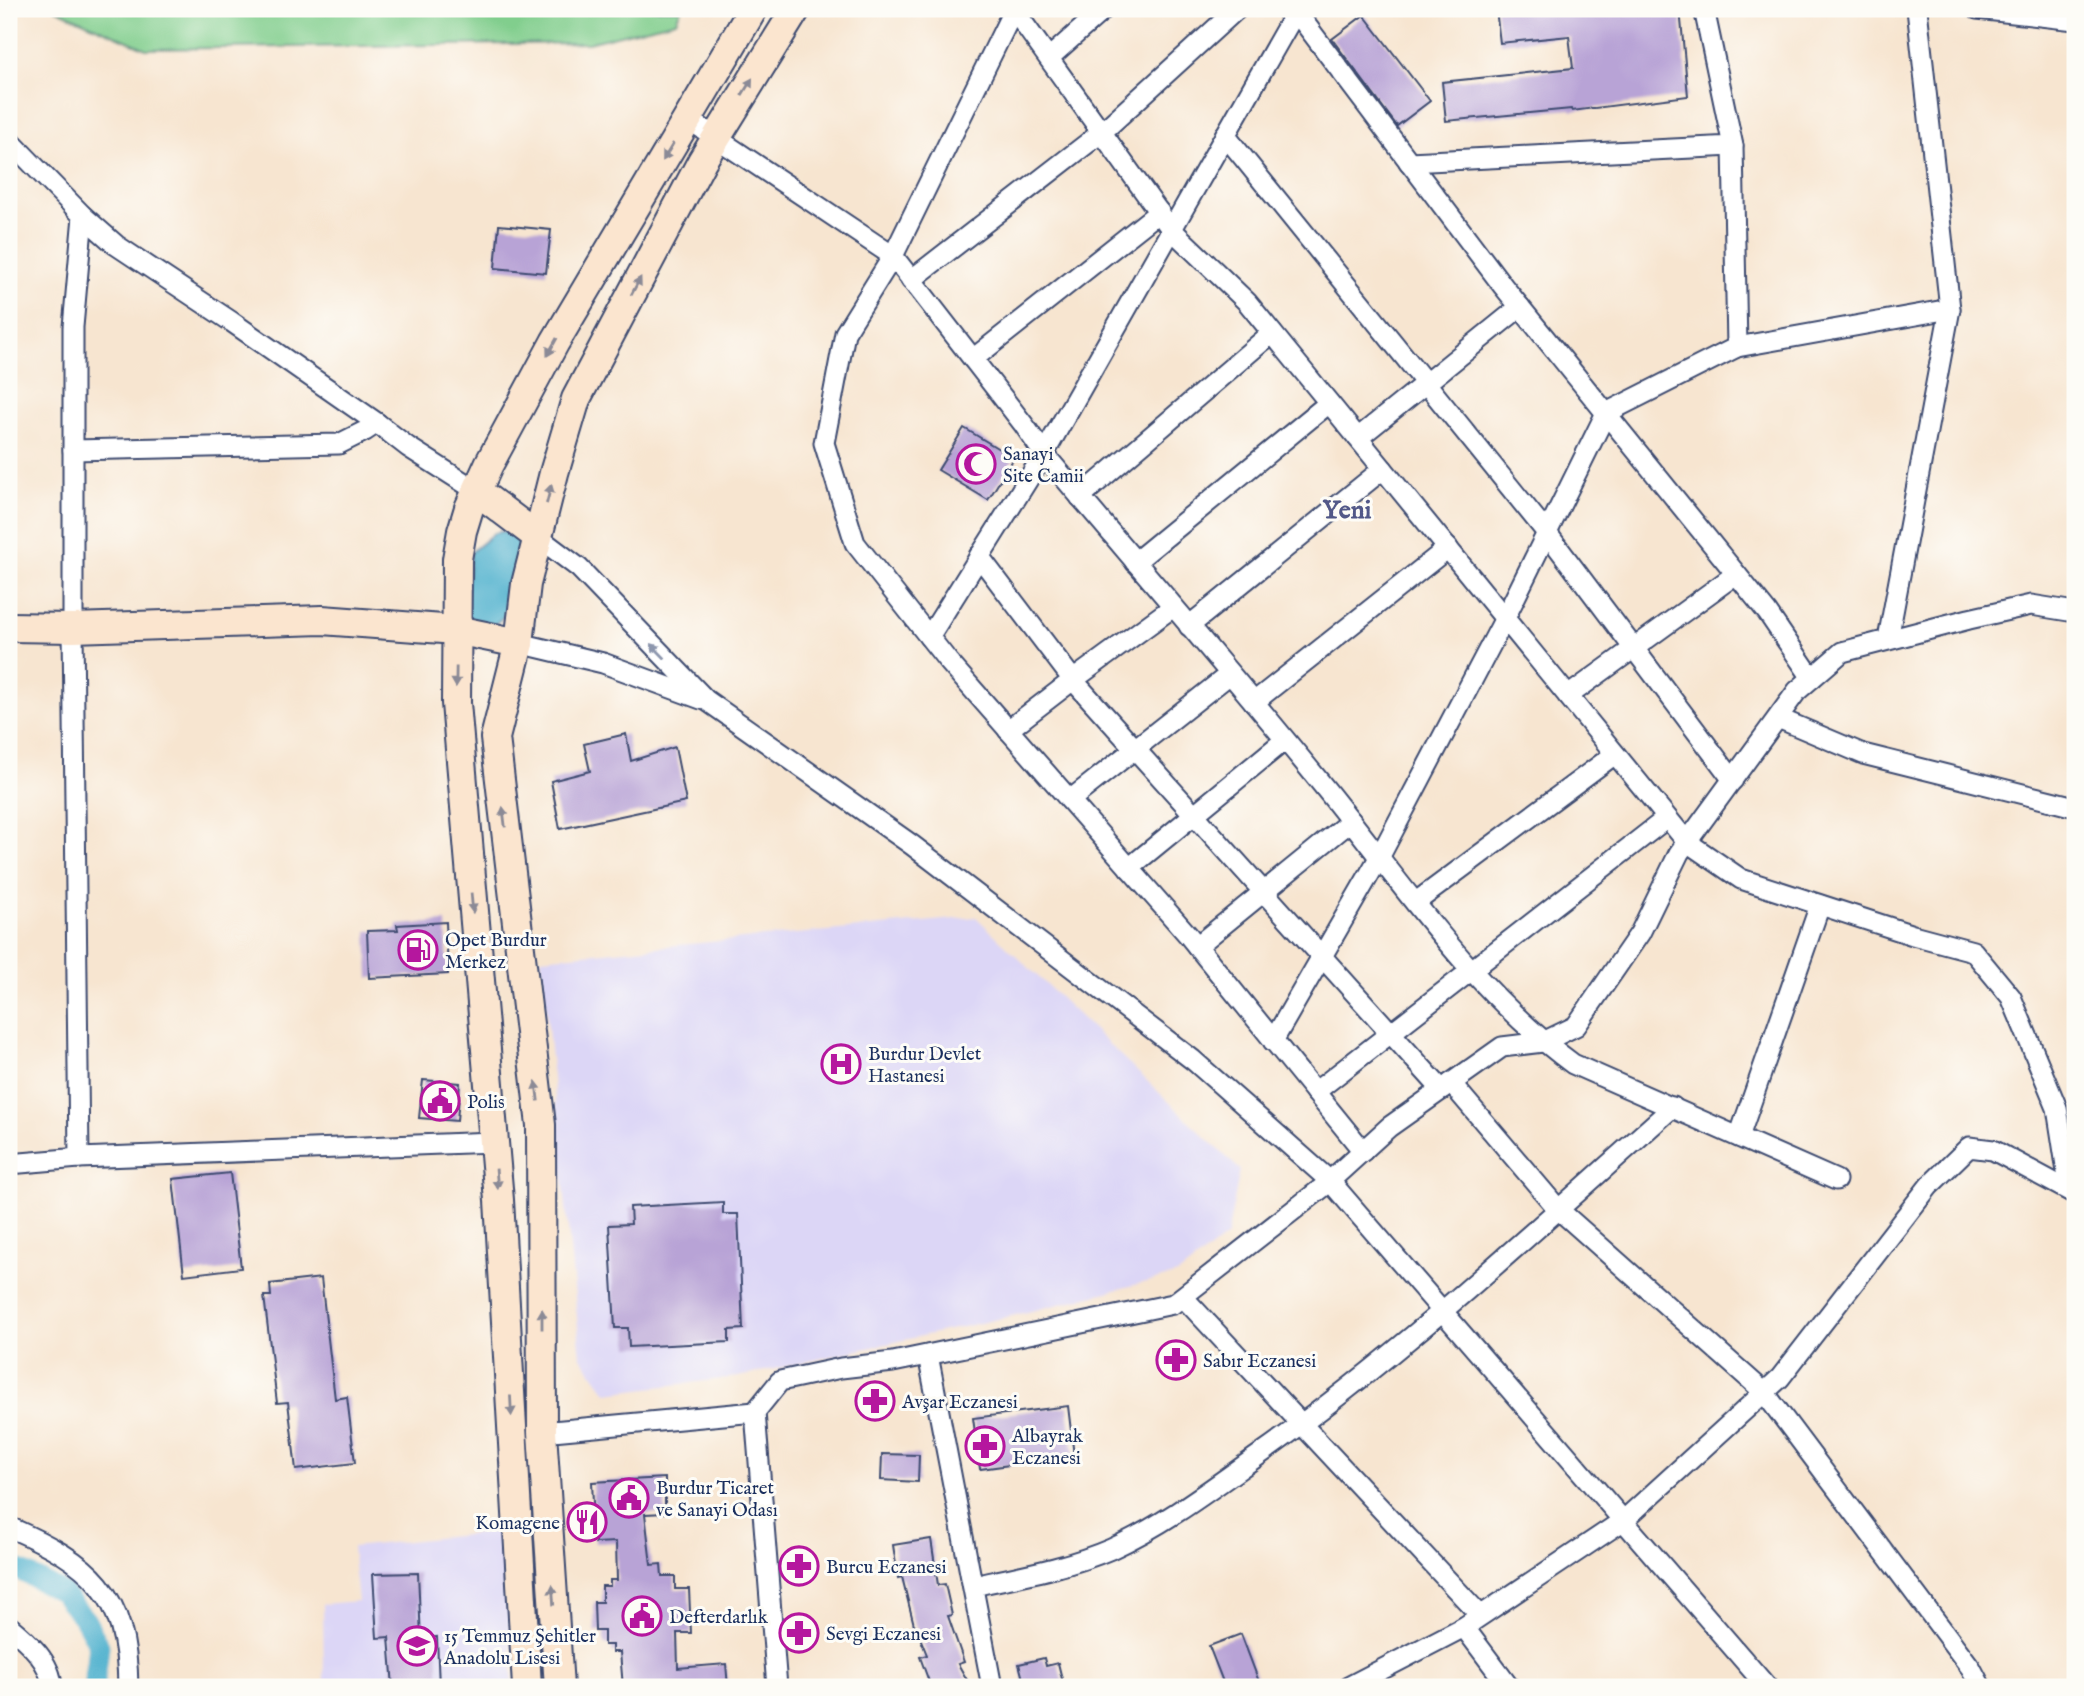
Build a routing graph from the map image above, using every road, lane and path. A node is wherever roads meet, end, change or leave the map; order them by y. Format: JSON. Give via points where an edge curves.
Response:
{"nodes":[{"id":1,"x":753,"y":9,"type":"edge"},
{"id":2,"x":796,"y":9,"type":"edge"},
{"id":3,"x":1014,"y":9,"type":"edge"},
{"id":4,"x":1104,"y":9,"type":"edge"},
{"id":5,"x":1237,"y":9,"type":"edge"},
{"id":6,"x":1704,"y":9,"type":"edge"},
{"id":7,"x":1917,"y":9,"type":"edge"},
{"id":8,"x":1977,"y":9,"type":"edge"},
{"id":9,"x":1295,"y":10,"type":"edge"},
{"id":10,"x":2075,"y":20,"type":"edge"},
{"id":11,"x":1049,"y":58,"type":"junction"},
{"id":12,"x":688,"y":119,"type":"junction"},
{"id":13,"x":1102,"y":132,"type":"junction"},
{"id":14,"x":1225,"y":135,"type":"junction"},
{"id":15,"x":716,"y":137,"type":"junction"},
{"id":16,"x":9,"y":140,"type":"edge"},
{"id":17,"x":1733,"y":146,"type":"junction"},
{"id":18,"x":1409,"y":162,"type":"junction"},
{"id":19,"x":1160,"y":212,"type":"junction"},
{"id":20,"x":83,"y":216,"type":"junction"},
{"id":21,"x":1171,"y":229,"type":"junction"},
{"id":22,"x":892,"y":256,"type":"junction"},
{"id":23,"x":911,"y":280,"type":"junction"},
{"id":24,"x":1520,"y":307,"type":"junction"},
{"id":25,"x":1950,"y":309,"type":"junction"},
{"id":26,"x":1272,"y":333,"type":"junction"},
{"id":27,"x":1737,"y":346,"type":"junction"},
{"id":28,"x":973,"y":359,"type":"junction"},
{"id":29,"x":1426,"y":384,"type":"junction"},
{"id":30,"x":1329,"y":403,"type":"junction"},
{"id":31,"x":1606,"y":413,"type":"junction"},
{"id":32,"x":377,"y":423,"type":"junction"},
{"id":33,"x":1358,"y":438,"type":"junction"},
{"id":34,"x":73,"y":450,"type":"junction"},
{"id":35,"x":1044,"y":454,"type":"junction"},
{"id":36,"x":1383,"y":469,"type":"junction"},
{"id":37,"x":477,"y":491,"type":"junction"},
{"id":38,"x":1080,"y":497,"type":"junction"},
{"id":39,"x":1547,"y":533,"type":"junction"},
{"id":40,"x":538,"y":537,"type":"junction"},
{"id":41,"x":1447,"y":548,"type":"junction"},
{"id":42,"x":979,"y":556,"type":"junction"},
{"id":43,"x":1135,"y":562,"type":"junction"},
{"id":44,"x":1736,"y":574,"type":"junction"},
{"id":45,"x":1173,"y":607,"type":"junction"},
{"id":46,"x":2075,"y":612,"type":"edge"},
{"id":47,"x":1505,"y":618,"type":"junction"},
{"id":48,"x":9,"y":626,"type":"edge"},
{"id":49,"x":1189,"y":626,"type":"junction"},
{"id":50,"x":73,"y":628,"type":"junction"},
{"id":51,"x":456,"y":630,"type":"junction"},
{"id":52,"x":929,"y":637,"type":"junction"},
{"id":53,"x":1888,"y":639,"type":"junction"},
{"id":54,"x":519,"y":643,"type":"junction"},
{"id":55,"x":1633,"y":647,"type":"junction"},
{"id":56,"x":1230,"y":674,"type":"junction"},
{"id":57,"x":1812,"y":678,"type":"junction"},
{"id":58,"x":1073,"y":680,"type":"junction"},
{"id":59,"x":1568,"y":696,"type":"junction"},
{"id":60,"x":706,"y":700,"type":"junction"},
{"id":61,"x":1254,"y":702,"type":"junction"},
{"id":62,"x":1778,"y":718,"type":"junction"},
{"id":63,"x":1008,"y":730,"type":"junction"},
{"id":64,"x":1285,"y":740,"type":"junction"},
{"id":65,"x":1136,"y":749,"type":"junction"},
{"id":66,"x":1615,"y":754,"type":"junction"},
{"id":67,"x":1733,"y":780,"type":"junction"},
{"id":68,"x":1070,"y":800,"type":"junction"},
{"id":69,"x":2075,"y":807,"type":"edge"},
{"id":70,"x":1195,"y":814,"type":"junction"},
{"id":71,"x":1667,"y":818,"type":"junction"},
{"id":72,"x":1351,"y":821,"type":"junction"},
{"id":73,"x":1687,"y":842,"type":"junction"},
{"id":74,"x":1380,"y":856,"type":"junction"},
{"id":75,"x":1129,"y":868,"type":"junction"},
{"id":76,"x":1265,"y":891,"type":"junction"},
{"id":77,"x":1416,"y":902,"type":"junction"},
{"id":78,"x":1820,"y":905,"type":"junction"},
{"id":79,"x":1197,"y":946,"type":"junction"},
{"id":80,"x":1322,"y":956,"type":"junction"},
{"id":81,"x":1472,"y":971,"type":"junction"},
{"id":82,"x":1391,"y":1033,"type":"junction"},
{"id":83,"x":1273,"y":1041,"type":"junction"},
{"id":84,"x":1544,"y":1042,"type":"junction"},
{"id":85,"x":1447,"y":1087,"type":"junction"},
{"id":86,"x":1315,"y":1092,"type":"junction"},
{"id":87,"x":1673,"y":1107,"type":"junction"},
{"id":88,"x":1739,"y":1137,"type":"junction"},
{"id":89,"x":494,"y":1142,"type":"junction"},
{"id":90,"x":1363,"y":1151,"type":"junction"},
{"id":91,"x":79,"y":1158,"type":"junction"},
{"id":92,"x":9,"y":1164,"type":"edge"},
{"id":93,"x":1836,"y":1180,"type":"dead end"},
{"id":94,"x":1330,"y":1181,"type":"junction"},
{"id":95,"x":2073,"y":1192,"type":"edge"},
{"id":96,"x":1558,"y":1209,"type":"junction"},
{"id":97,"x":1183,"y":1297,"type":"junction"},
{"id":98,"x":1443,"y":1312,"type":"junction"},
{"id":99,"x":928,"y":1355,"type":"junction"},
{"id":100,"x":1764,"y":1392,"type":"junction"},
{"id":101,"x":755,"y":1412,"type":"junction"},
{"id":102,"x":1302,"y":1425,"type":"junction"},
{"id":103,"x":542,"y":1432,"type":"junction"},
{"id":104,"x":1624,"y":1520,"type":"junction"},
{"id":105,"x":9,"y":1527,"type":"edge"},
{"id":106,"x":973,"y":1586,"type":"junction"},
{"id":107,"x":1472,"y":1621,"type":"junction"},
{"id":108,"x":9,"y":1626,"type":"edge"},
{"id":109,"x":52,"y":1687,"type":"edge"},
{"id":110,"x":128,"y":1687,"type":"edge"},
{"id":111,"x":527,"y":1687,"type":"edge"},
{"id":112,"x":559,"y":1687,"type":"edge"},
{"id":113,"x":777,"y":1687,"type":"edge"},
{"id":114,"x":992,"y":1687,"type":"edge"},
{"id":115,"x":1348,"y":1687,"type":"edge"},
{"id":116,"x":1509,"y":1687,"type":"edge"},
{"id":117,"x":1767,"y":1687,"type":"edge"},
{"id":118,"x":1981,"y":1687,"type":"edge"}],
"edges":[{"from":1,"to":12,"type":"main road"},
{"from":15,"to":2,"type":"main road","one_way":true},
{"from":3,"to":11,"type":"street"},
{"from":3,"to":22,"type":"street"},
{"from":4,"to":11,"type":"street"},
{"from":5,"to":13,"type":"street"},
{"from":6,"to":17,"type":"street"},
{"from":7,"to":25,"type":"street"},
{"from":8,"to":10,"type":"street"},
{"from":9,"to":14,"type":"street"},
{"from":9,"to":18,"type":"street"},
{"from":11,"to":13,"type":"street"},
{"from":12,"to":15,"type":"street"},
{"from":12,"to":37,"type":"main road","one_way":true,"via":[[555,342]]},
{"from":13,"to":19,"type":"street"},
{"from":13,"to":23,"type":"street"},
{"from":14,"to":21,"type":"street"},
{"from":14,"to":29,"type":"street"},
{"from":15,"to":22,"type":"street"},
{"from":40,"to":15,"type":"main road","one_way":true,"via":[[576,398]]},
{"from":16,"to":20,"type":"street"},
{"from":17,"to":18,"type":"street"},
{"from":17,"to":27,"type":"street"},
{"from":18,"to":24,"type":"street"},
{"from":19,"to":21,"type":"street"},
{"from":19,"to":28,"type":"street"},
{"from":20,"to":32,"type":"street","via":[[116,245]]},
{"from":20,"to":34,"type":"street","via":[[73,327]]},
{"from":21,"to":26,"type":"street","via":[[1247,302]]},
{"from":21,"to":35,"type":"street"},
{"from":22,"to":23,"type":"street"},
{"from":22,"to":52,"type":"street","via":[[845,333],[824,443],[855,543]]},
{"from":23,"to":28,"type":"street"},
{"from":24,"to":29,"type":"street"},
{"from":24,"to":31,"type":"street"},
{"from":25,"to":27,"type":"street"},
{"from":25,"to":53,"type":"street"},
{"from":26,"to":30,"type":"street"},
{"from":26,"to":38,"type":"street"},
{"from":27,"to":31,"type":"street"},
{"from":28,"to":35,"type":"street"},
{"from":29,"to":33,"type":"street"},
{"from":29,"to":39,"type":"street"},
{"from":30,"to":33,"type":"street"},
{"from":30,"to":43,"type":"street"},
{"from":31,"to":39,"type":"street"},
{"from":31,"to":44,"type":"street"},
{"from":32,"to":34,"type":"street","via":[[339,443]]},
{"from":32,"to":37,"type":"street"},
{"from":33,"to":36,"type":"street"},
{"from":34,"to":50,"type":"street"},
{"from":35,"to":38,"type":"street"},
{"from":35,"to":42,"type":"street"},
{"from":36,"to":41,"type":"street"},
{"from":36,"to":49,"type":"street"},
{"from":37,"to":40,"type":"main road"},
{"from":37,"to":51,"type":"main road","via":[[457,559]]},
{"from":38,"to":43,"type":"street"},
{"from":39,"to":47,"type":"street"},
{"from":39,"to":55,"type":"street"},
{"from":40,"to":54,"type":"main road","via":[[526,584]]},
{"from":60,"to":40,"type":"street","one_way":true,"via":[[579,568]]},
{"from":41,"to":47,"type":"street"},
{"from":41,"to":61,"type":"street"},
{"from":42,"to":52,"type":"street"},
{"from":42,"to":58,"type":"street"},
{"from":43,"to":45,"type":"street"},
{"from":44,"to":55,"type":"street"},
{"from":44,"to":57,"type":"street"},
{"from":45,"to":49,"type":"street"},
{"from":45,"to":58,"type":"street"},
{"from":46,"to":53,"type":"street","via":[[2031,605]]},
{"from":47,"to":59,"type":"street"},
{"from":47,"to":74,"type":"street"},
{"from":48,"to":50,"type":"main road"},
{"from":49,"to":56,"type":"street"},
{"from":50,"to":51,"type":"main road","via":[[322,620]]},
{"from":50,"to":91,"type":"street"},
{"from":51,"to":54,"type":"main road"},
{"from":51,"to":89,"type":"main road","one_way":true,"via":[[459,749]]},
{"from":52,"to":63,"type":"street"},
{"from":53,"to":57,"type":"street","via":[[1842,652]]},
{"from":54,"to":60,"type":"street","via":[[603,663]]},
{"from":103,"to":54,"type":"main road","one_way":true,"via":[[541,1125],[495,738]]},
{"from":55,"to":59,"type":"street"},
{"from":55,"to":67,"type":"street"},
{"from":56,"to":61,"type":"street"},
{"from":56,"to":65,"type":"street"},
{"from":57,"to":62,"type":"street"},
{"from":58,"to":63,"type":"street"},
{"from":58,"to":65,"type":"street"},
{"from":59,"to":66,"type":"street"},
{"from":60,"to":94,"type":"street","via":[[912,845],[1161,1035]]},
{"from":61,"to":64,"type":"street"},
{"from":62,"to":67,"type":"street"},
{"from":62,"to":69,"type":"street","via":[[1863,754]]},
{"from":63,"to":68,"type":"street"},
{"from":64,"to":70,"type":"street"},
{"from":64,"to":72,"type":"street"},
{"from":65,"to":68,"type":"street"},
{"from":65,"to":70,"type":"street"},
{"from":66,"to":71,"type":"street"},
{"from":66,"to":77,"type":"street"},
{"from":67,"to":73,"type":"street"},
{"from":68,"to":75,"type":"street"},
{"from":70,"to":75,"type":"street"},
{"from":70,"to":76,"type":"street"},
{"from":71,"to":73,"type":"street"},
{"from":71,"to":81,"type":"street"},
{"from":72,"to":74,"type":"street"},
{"from":72,"to":76,"type":"street"},
{"from":73,"to":78,"type":"street","via":[[1741,879]]},
{"from":73,"to":84,"type":"street","via":[[1640,933],[1595,1000],[1576,1026]]},
{"from":74,"to":77,"type":"street"},
{"from":74,"to":80,"type":"street"},
{"from":75,"to":79,"type":"street"},
{"from":76,"to":79,"type":"street"},
{"from":76,"to":80,"type":"street"},
{"from":77,"to":81,"type":"street"},
{"from":78,"to":88,"type":"street"},
{"from":78,"to":95,"type":"street","via":[[1973,951],[2011,997],[2057,1108]]},
{"from":79,"to":83,"type":"street"},
{"from":80,"to":82,"type":"street"},
{"from":80,"to":83,"type":"street"},
{"from":81,"to":82,"type":"street"},
{"from":81,"to":84,"type":"street"},
{"from":82,"to":85,"type":"street"},
{"from":82,"to":86,"type":"street"},
{"from":83,"to":86,"type":"street"},
{"from":84,"to":85,"type":"street","via":[[1502,1047]]},
{"from":84,"to":87,"type":"street","via":[[1573,1064]]},
{"from":85,"to":90,"type":"street"},
{"from":85,"to":96,"type":"street"},
{"from":86,"to":90,"type":"street"},
{"from":87,"to":88,"type":"street"},
{"from":87,"to":96,"type":"street"},
{"from":88,"to":93,"type":"street"},
{"from":89,"to":91,"type":"street"},
{"from":89,"to":111,"type":"main road","one_way":true},
{"from":90,"to":94,"type":"street"},
{"from":91,"to":92,"type":"street"},
{"from":94,"to":97,"type":"street"},
{"from":94,"to":98,"type":"street"},
{"from":95,"to":100,"type":"street","via":[[1993,1150],[1969,1147],[1929,1186],[1780,1378]]},
{"from":96,"to":98,"type":"street"},
{"from":96,"to":100,"type":"street"},
{"from":97,"to":99,"type":"street","via":[[1173,1304]]},
{"from":97,"to":102,"type":"street"},
{"from":98,"to":102,"type":"street"},
{"from":98,"to":104,"type":"street"},
{"from":99,"to":101,"type":"street","via":[[780,1381]]},
{"from":99,"to":106,"type":"street"},
{"from":100,"to":104,"type":"street"},
{"from":100,"to":118,"type":"street"},
{"from":101,"to":103,"type":"street"},
{"from":101,"to":113,"type":"street"},
{"from":102,"to":106,"type":"street","via":[[1174,1514],[1113,1548],[1079,1562]]},
{"from":102,"to":107,"type":"street"},
{"from":112,"to":103,"type":"main road","one_way":true},
{"from":104,"to":107,"type":"street"},
{"from":104,"to":117,"type":"street"},
{"from":105,"to":110,"type":"street","via":[[71,1558],[106,1594],[125,1642]]},
{"from":106,"to":114,"type":"street"},
{"from":107,"to":115,"type":"street"},
{"from":107,"to":116,"type":"street"},
{"from":108,"to":109,"type":"street","via":[[33,1646]]}]}
